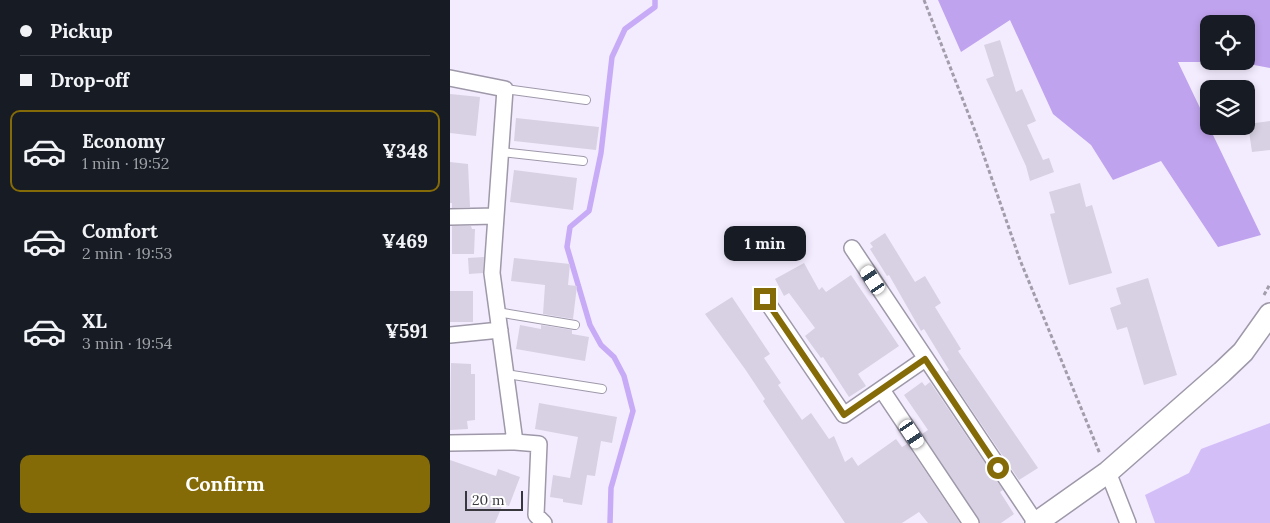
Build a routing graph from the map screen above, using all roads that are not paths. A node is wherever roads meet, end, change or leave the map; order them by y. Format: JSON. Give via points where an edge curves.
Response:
{"nodes":[{"id":1,"x":450,"y":78,"type":"edge"},
{"id":2,"x":505,"y":88,"type":"junction"},
{"id":3,"x":586,"y":100,"type":"dead end"},
{"id":4,"x":501,"y":152,"type":"junction"},
{"id":5,"x":583,"y":161,"type":"dead end"},
{"id":6,"x":496,"y":216,"type":"junction"},
{"id":7,"x":450,"y":217,"type":"edge"},
{"id":8,"x":852,"y":248,"type":"dead end"},
{"id":9,"x":765,"y":299,"type":"dead end"},
{"id":10,"x":497,"y":312,"type":"junction"},
{"id":11,"x":1270,"y":314,"type":"edge"},
{"id":12,"x":575,"y":325,"type":"dead end"},
{"id":13,"x":500,"y":330,"type":"junction"},
{"id":14,"x":450,"y":335,"type":"edge"},
{"id":15,"x":925,"y":359,"type":"junction"},
{"id":16,"x":506,"y":374,"type":"junction"},
{"id":17,"x":602,"y":389,"type":"dead end"},
{"id":18,"x":882,"y":390,"type":"junction"},
{"id":19,"x":515,"y":442,"type":"junction"},
{"id":20,"x":450,"y":443,"type":"edge"},
{"id":21,"x":1108,"y":472,"type":"junction"},
{"id":22,"x":544,"y":523,"type":"edge"},
{"id":23,"x":971,"y":523,"type":"edge"},
{"id":24,"x":1036,"y":523,"type":"edge"},
{"id":25,"x":1128,"y":523,"type":"edge"}],
"edges":[{"from":1,"to":2,"type":"street"},
{"from":2,"to":3,"type":"lane"},
{"from":2,"to":4,"type":"street"},
{"from":4,"to":5,"type":"lane"},
{"from":4,"to":6,"type":"street"},
{"from":6,"to":7,"type":"street"},
{"from":6,"to":10,"type":"street","via":[[492,273]]},
{"from":8,"to":15,"type":"street"},
{"from":9,"to":18,"type":"street","via":[[844,415]]},
{"from":10,"to":12,"type":"lane"},
{"from":10,"to":13,"type":"street"},
{"from":11,"to":21,"type":"street","via":[[1236,359]]},
{"from":13,"to":14,"type":"street"},
{"from":13,"to":16,"type":"street"},
{"from":15,"to":18,"type":"street"},
{"from":15,"to":24,"type":"street"},
{"from":16,"to":17,"type":"lane"},
{"from":16,"to":19,"type":"street"},
{"from":18,"to":23,"type":"street"},
{"from":19,"to":20,"type":"street"},
{"from":19,"to":22,"type":"street","via":[[539,444],[536,515]]},
{"from":21,"to":24,"type":"street"},
{"from":21,"to":25,"type":"street"}]}
